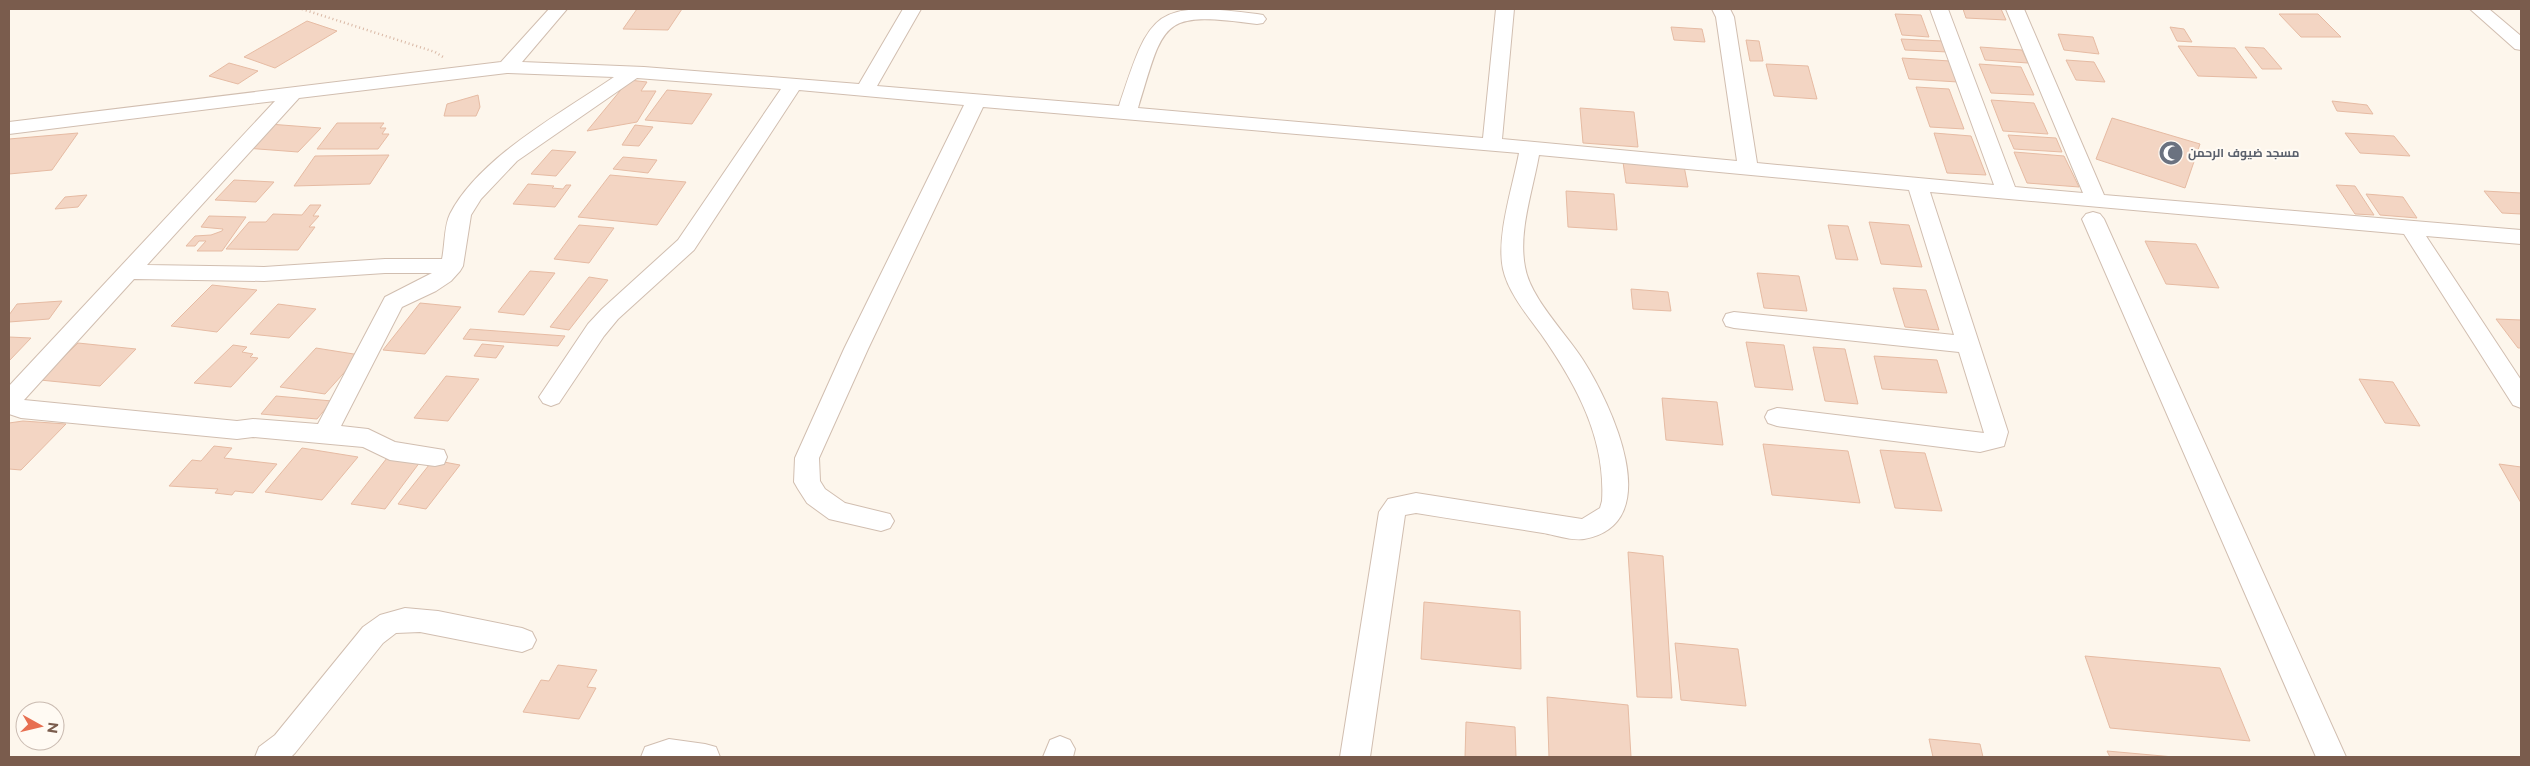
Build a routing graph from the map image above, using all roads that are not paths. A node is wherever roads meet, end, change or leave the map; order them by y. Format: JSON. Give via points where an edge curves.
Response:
{"nodes":[{"id":1,"x":558,"y":9,"type":"edge"},
{"id":2,"x":912,"y":9,"type":"edge"},
{"id":3,"x":1506,"y":9,"type":"edge"},
{"id":4,"x":1721,"y":9,"type":"edge"},
{"id":5,"x":1940,"y":9,"type":"edge"},
{"id":6,"x":2015,"y":9,"type":"edge"},
{"id":7,"x":2479,"y":9,"type":"edge"},
{"id":8,"x":1257,"y":19,"type":"dead end"},
{"id":9,"x":2521,"y":44,"type":"edge"},
{"id":10,"x":507,"y":66,"type":"junction"},
{"id":11,"x":633,"y":72,"type":"junction"},
{"id":12,"x":794,"y":84,"type":"junction"},
{"id":13,"x":864,"y":91,"type":"junction"},
{"id":14,"x":292,"y":94,"type":"junction"},
{"id":15,"x":976,"y":101,"type":"junction"},
{"id":16,"x":1128,"y":112,"type":"junction"},
{"id":17,"x":9,"y":128,"type":"edge"},
{"id":18,"x":1492,"y":145,"type":"junction"},
{"id":19,"x":1530,"y":148,"type":"junction"},
{"id":20,"x":1748,"y":168,"type":"junction"},
{"id":21,"x":1917,"y":184,"type":"junction"},
{"id":22,"x":2007,"y":192,"type":"junction"},
{"id":23,"x":2094,"y":210,"type":"junction"},
{"id":24,"x":2410,"y":227,"type":"junction"},
{"id":25,"x":2521,"y":237,"type":"edge"},
{"id":26,"x":452,"y":266,"type":"junction"},
{"id":27,"x":370,"y":267,"type":"junction"},
{"id":28,"x":128,"y":272,"type":"junction"},
{"id":29,"x":393,"y":302,"type":"junction"},
{"id":30,"x":1734,"y":320,"type":"dead end"},
{"id":31,"x":1968,"y":345,"type":"junction"},
{"id":32,"x":551,"y":397,"type":"dead end"},
{"id":33,"x":2521,"y":399,"type":"edge"},
{"id":34,"x":1777,"y":417,"type":"dead end"},
{"id":35,"x":325,"y":434,"type":"junction"},
{"id":36,"x":435,"y":457,"type":"dead end"},
{"id":37,"x":881,"y":522,"type":"dead end"},
{"id":38,"x":522,"y":640,"type":"dead end"},
{"id":39,"x":270,"y":757,"type":"edge"},
{"id":40,"x":656,"y":757,"type":"edge"},
{"id":41,"x":705,"y":757,"type":"edge"},
{"id":42,"x":1355,"y":757,"type":"edge"},
{"id":43,"x":2331,"y":757,"type":"edge"}],
"edges":[{"from":1,"to":10,"type":"street"},
{"from":2,"to":13,"type":"street"},
{"from":3,"to":18,"type":"street"},
{"from":4,"to":20,"type":"street"},
{"from":5,"to":22,"type":"street"},
{"from":6,"to":23,"type":"street"},
{"from":7,"to":9,"type":"street"},
{"from":8,"to":16,"type":"street","via":[[1196,14],[1167,21],[1152,38]]},
{"from":10,"to":11,"type":"street"},
{"from":10,"to":14,"type":"street"},
{"from":11,"to":12,"type":"street"},
{"from":11,"to":26,"type":"street","via":[[510,156],[473,196],[460,216]]},
{"from":12,"to":13,"type":"street"},
{"from":12,"to":32,"type":"street","via":[[686,245],[610,314]]},
{"from":13,"to":15,"type":"street"},
{"from":14,"to":17,"type":"street"},
{"from":14,"to":28,"type":"street"},
{"from":15,"to":16,"type":"street"},
{"from":15,"to":37,"type":"street","via":[[807,458],[807,482],[816,496],[838,512]]},
{"from":16,"to":18,"type":"street"},
{"from":18,"to":19,"type":"street"},
{"from":19,"to":20,"type":"street"},
{"from":19,"to":42,"type":"street","via":[[1513,249],[1514,270],[1529,299],[1572,360],[1607,434],[1616,493],[1610,515],[1602,523],[1583,529],[1416,503],[1397,506],[1392,512]]},
{"from":20,"to":21,"type":"street"},
{"from":21,"to":22,"type":"street"},
{"from":21,"to":31,"type":"street"},
{"from":22,"to":23,"type":"street"},
{"from":23,"to":24,"type":"street"},
{"from":23,"to":43,"type":"street"},
{"from":24,"to":25,"type":"street"},
{"from":24,"to":33,"type":"street"},
{"from":26,"to":27,"type":"street"},
{"from":26,"to":29,"type":"street","via":[[428,286]]},
{"from":27,"to":28,"type":"street","via":[[264,274]]},
{"from":27,"to":29,"type":"street"},
{"from":28,"to":35,"type":"street","via":[[12,398],[12,406],[237,430],[253,428]]},
{"from":29,"to":35,"type":"street"},
{"from":30,"to":31,"type":"street"},
{"from":31,"to":34,"type":"street","via":[[1996,432],[1990,442]]},
{"from":35,"to":36,"type":"street","via":[[368,438],[390,451]]},
{"from":38,"to":39,"type":"street","via":[[428,621],[403,619],[389,622],[373,635],[285,744]]},
{"from":40,"to":41,"type":"street","via":[[668,752]]}]}
